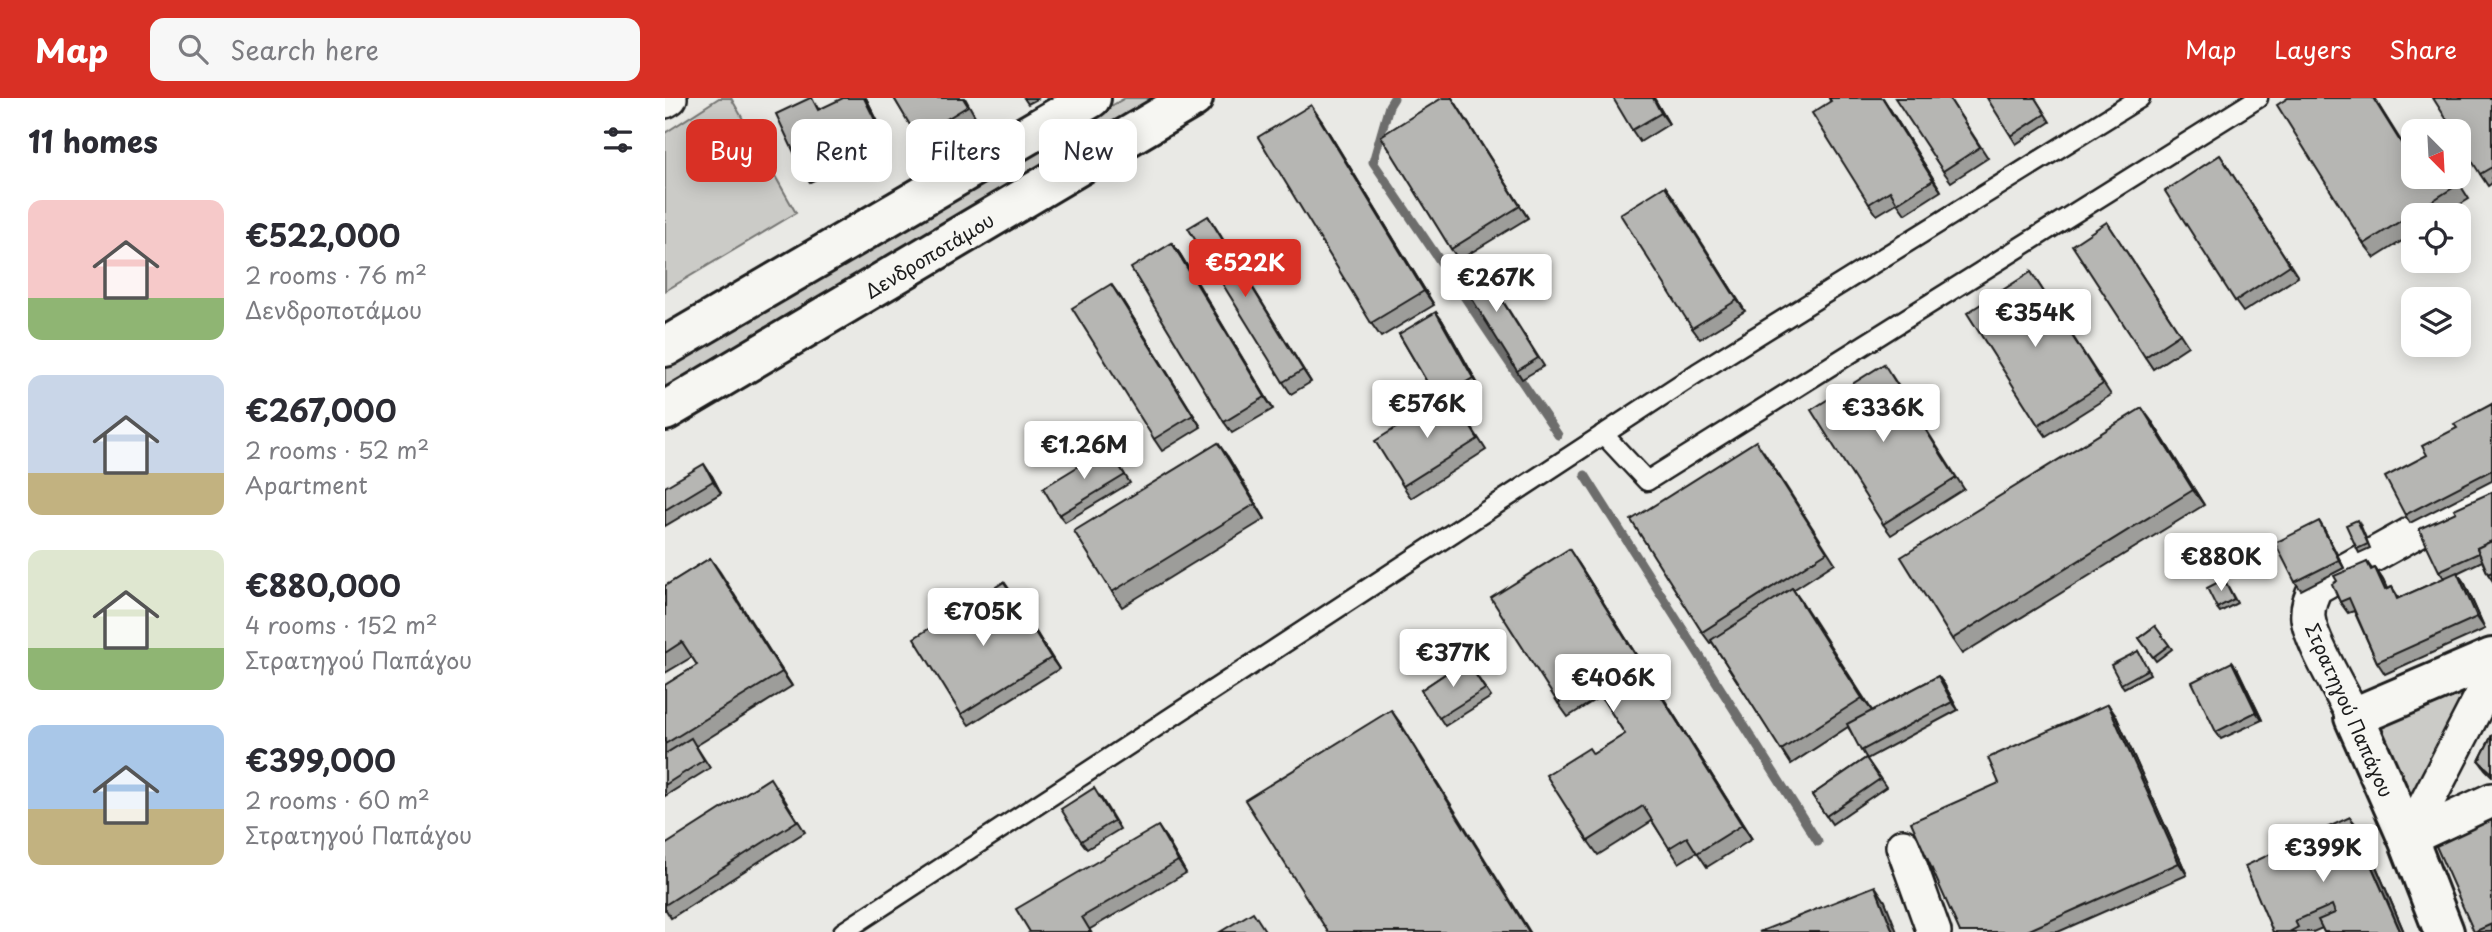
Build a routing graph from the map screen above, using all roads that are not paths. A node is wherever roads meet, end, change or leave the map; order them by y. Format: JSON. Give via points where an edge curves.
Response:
{"nodes":[{"id":1,"x":670,"y":98,"type":"edge"},
{"id":2,"x":1091,"y":98,"type":"edge"},
{"id":3,"x":1193,"y":98,"type":"edge"},
{"id":4,"x":2140,"y":98,"type":"edge"},
{"id":5,"x":2258,"y":98,"type":"edge"},
{"id":6,"x":665,"y":101,"type":"edge"},
{"id":7,"x":665,"y":347,"type":"edge"},
{"id":8,"x":665,"y":411,"type":"edge"},
{"id":9,"x":1603,"y":434,"type":"junction"},
{"id":10,"x":2492,"y":489,"type":"edge"},
{"id":11,"x":2492,"y":658,"type":"edge"},
{"id":12,"x":2492,"y":676,"type":"edge"},
{"id":13,"x":2354,"y":717,"type":"junction"},
{"id":14,"x":2492,"y":800,"type":"edge"},
{"id":15,"x":2408,"y":839,"type":"junction"},
{"id":16,"x":1903,"y":846,"type":"dead end"},
{"id":17,"x":843,"y":932,"type":"edge"},
{"id":18,"x":1934,"y":932,"type":"edge"},
{"id":19,"x":2444,"y":932,"type":"edge"}],
"edges":[{"from":1,"to":6,"type":"street"},
{"from":2,"to":7,"type":"main road"},
{"from":3,"to":8,"type":"main road","name":"Δενδροποτάμου"},
{"from":4,"to":9,"type":"lane"},
{"from":5,"to":9,"type":"lane","via":[[1647,481]]},
{"from":9,"to":17,"type":"lane"},
{"from":10,"to":13,"type":"street","name":"Στρατηγού Παπάγου","via":[[2316,587],[2309,604],[2311,632]]},
{"from":11,"to":13,"type":"main road"},
{"from":12,"to":15,"type":"street"},
{"from":13,"to":15,"type":"main road","name":"Στρατηγού Παπάγου"},
{"from":14,"to":15,"type":"street"},
{"from":15,"to":19,"type":"main road","name":"Στρατηγού Παπάγου"},
{"from":16,"to":18,"type":"street"}]}
